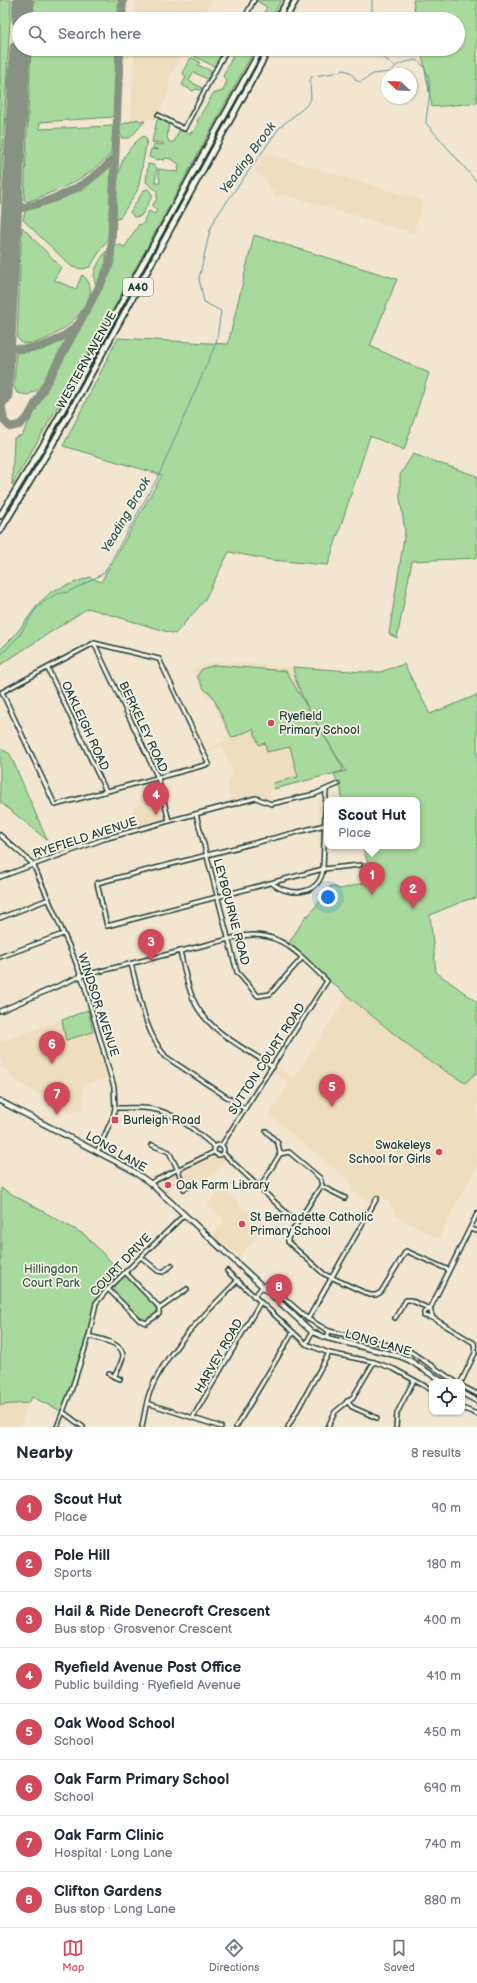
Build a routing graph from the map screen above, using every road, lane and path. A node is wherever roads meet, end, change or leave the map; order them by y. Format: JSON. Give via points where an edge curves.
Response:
{"nodes":[{"id":1,"x":254,"y":0,"type":"edge"},
{"id":2,"x":288,"y":0,"type":"edge"},
{"id":3,"x":296,"y":0,"type":"edge"},
{"id":4,"x":248,"y":12,"type":"edge"},
{"id":5,"x":281,"y":12,"type":"edge"},
{"id":6,"x":289,"y":12,"type":"edge"},
{"id":7,"x":223,"y":56,"type":"edge"},
{"id":8,"x":257,"y":56,"type":"edge"},
{"id":9,"x":265,"y":56,"type":"edge"},
{"id":10,"x":158,"y":115,"type":"dead end"},
{"id":11,"x":0,"y":516,"type":"edge"},
{"id":12,"x":0,"y":531,"type":"edge"},
{"id":13,"x":94,"y":643,"type":"junction"},
{"id":14,"x":48,"y":669,"type":"junction"},
{"id":15,"x":158,"y":778,"type":"junction"},
{"id":16,"x":338,"y":784,"type":"dead end"},
{"id":17,"x":326,"y":790,"type":"junction"},
{"id":18,"x":106,"y":792,"type":"junction"},
{"id":19,"x":326,"y":797,"type":"edge"},
{"id":20,"x":196,"y":814,"type":"junction"},
{"id":21,"x":169,"y":821,"type":"junction"},
{"id":22,"x":324,"y":825,"type":"edge"},
{"id":23,"x":0,"y":835,"type":"edge"},
{"id":24,"x":324,"y":847,"type":"edge"},
{"id":25,"x":207,"y":855,"type":"junction"},
{"id":26,"x":33,"y":864,"type":"junction"},
{"id":27,"x":360,"y":865,"type":"dead end"},
{"id":28,"x":323,"y":869,"type":"junction"},
{"id":29,"x":0,"y":877,"type":"edge"},
{"id":30,"x":271,"y":882,"type":"junction"},
{"id":31,"x":218,"y":896,"type":"junction"},
{"id":32,"x":49,"y":899,"type":"junction"},
{"id":33,"x":0,"y":918,"type":"edge"},
{"id":34,"x":63,"y":934,"type":"junction"},
{"id":35,"x":228,"y":939,"type":"junction"},
{"id":36,"x":180,"y":951,"type":"junction"},
{"id":37,"x":0,"y":957,"type":"edge"},
{"id":38,"x":302,"y":958,"type":"junction"},
{"id":39,"x":131,"y":964,"type":"junction"},
{"id":40,"x":82,"y":976,"type":"junction"},
{"id":41,"x":0,"y":1012,"type":"edge"},
{"id":42,"x":273,"y":1067,"type":"junction"},
{"id":43,"x":0,"y":1101,"type":"edge"},
{"id":44,"x":115,"y":1108,"type":"junction"},
{"id":45,"x":245,"y":1109,"type":"junction"},
{"id":46,"x":266,"y":1131,"type":"dead end"},
{"id":47,"x":152,"y":1145,"type":"dead end"},
{"id":48,"x":221,"y":1146,"type":"junction"},
{"id":49,"x":215,"y":1147,"type":"junction"},
{"id":50,"x":97,"y":1152,"type":"junction"},
{"id":51,"x":214,"y":1152,"type":"junction"},
{"id":52,"x":222,"y":1153,"type":"junction"},
{"id":53,"x":280,"y":1154,"type":"junction"},
{"id":54,"x":178,"y":1170,"type":"junction"},
{"id":55,"x":150,"y":1183,"type":"junction"},
{"id":56,"x":196,"y":1183,"type":"dead end"},
{"id":57,"x":321,"y":1186,"type":"junction"},
{"id":58,"x":260,"y":1187,"type":"junction"},
{"id":59,"x":345,"y":1198,"type":"dead end"},
{"id":60,"x":378,"y":1198,"type":"dead end"},
{"id":61,"x":477,"y":1214,"type":"edge"},
{"id":62,"x":184,"y":1215,"type":"junction"},
{"id":63,"x":297,"y":1223,"type":"junction"},
{"id":64,"x":470,"y":1229,"type":"junction"},
{"id":65,"x":477,"y":1232,"type":"edge"},
{"id":66,"x":284,"y":1237,"type":"dead end"},
{"id":67,"x":288,"y":1238,"type":"junction"},
{"id":68,"x":141,"y":1257,"type":"junction"},
{"id":69,"x":172,"y":1265,"type":"dead end"},
{"id":70,"x":449,"y":1270,"type":"junction"},
{"id":71,"x":227,"y":1271,"type":"dead end"},
{"id":72,"x":125,"y":1272,"type":"junction"},
{"id":73,"x":331,"y":1278,"type":"junction"},
{"id":74,"x":238,"y":1280,"type":"junction"},
{"id":75,"x":262,"y":1287,"type":"junction"},
{"id":76,"x":108,"y":1289,"type":"junction"},
{"id":77,"x":187,"y":1289,"type":"dead end"},
{"id":78,"x":254,"y":1296,"type":"junction"},
{"id":79,"x":260,"y":1303,"type":"junction"},
{"id":80,"x":159,"y":1309,"type":"junction"},
{"id":81,"x":430,"y":1309,"type":"junction"},
{"id":82,"x":395,"y":1318,"type":"dead end"},
{"id":83,"x":433,"y":1318,"type":"junction"},
{"id":84,"x":308,"y":1319,"type":"junction"},
{"id":85,"x":329,"y":1331,"type":"junction"},
{"id":86,"x":293,"y":1332,"type":"junction"},
{"id":87,"x":312,"y":1332,"type":"junction"},
{"id":88,"x":88,"y":1336,"type":"junction"},
{"id":89,"x":327,"y":1338,"type":"junction"},
{"id":90,"x":306,"y":1344,"type":"junction"},
{"id":91,"x":476,"y":1344,"type":"edge"},
{"id":92,"x":329,"y":1353,"type":"junction"},
{"id":93,"x":374,"y":1362,"type":"junction"},
{"id":94,"x":109,"y":1374,"type":"dead end"},
{"id":95,"x":114,"y":1377,"type":"junction"},
{"id":96,"x":120,"y":1379,"type":"dead end"},
{"id":97,"x":438,"y":1379,"type":"edge"},
{"id":98,"x":452,"y":1379,"type":"edge"},
{"id":99,"x":463,"y":1379,"type":"edge"},
{"id":100,"x":414,"y":1380,"type":"junction"},
{"id":101,"x":429,"y":1388,"type":"edge"},
{"id":102,"x":465,"y":1388,"type":"edge"},
{"id":103,"x":477,"y":1394,"type":"edge"},
{"id":104,"x":465,"y":1395,"type":"edge"},
{"id":105,"x":347,"y":1401,"type":"junction"},
{"id":106,"x":477,"y":1401,"type":"edge"},
{"id":107,"x":147,"y":1403,"type":"junction"},
{"id":108,"x":465,"y":1409,"type":"edge"},
{"id":109,"x":63,"y":1412,"type":"junction"},
{"id":110,"x":477,"y":1414,"type":"edge"},
{"id":111,"x":193,"y":1418,"type":"junction"},
{"id":112,"x":377,"y":1418,"type":"dead end"},
{"id":113,"x":57,"y":1427,"type":"edge"},
{"id":114,"x":83,"y":1427,"type":"edge"},
{"id":115,"x":142,"y":1427,"type":"edge"},
{"id":116,"x":221,"y":1427,"type":"edge"},
{"id":117,"x":236,"y":1427,"type":"edge"},
{"id":118,"x":288,"y":1427,"type":"edge"},
{"id":119,"x":328,"y":1427,"type":"edge"},
{"id":120,"x":396,"y":1427,"type":"edge"}],
"edges":[{"from":1,"to":4,"type":"street"},
{"from":2,"to":5,"type":"highway"},
{"from":3,"to":6,"type":"highway"},
{"from":7,"to":10,"type":"street","via":[[184,129]]},
{"from":8,"to":11,"type":"highway","name":"WESTERN AVENUE","number":"A40","via":[[46,442]]},
{"from":9,"to":12,"type":"highway","name":"WESTERN AVENUE","number":"A40","via":[[55,438]]},
{"from":13,"to":14,"type":"street"},
{"from":13,"to":15,"type":"street","name":"BERKELEY ROAD"},
{"from":13,"to":15,"type":"street","via":[[159,659],[209,764]]},
{"from":14,"to":18,"type":"street","name":"OAKLEIGH ROAD"},
{"from":14,"to":18,"type":"street","via":[[2,692],[55,805]]},
{"from":15,"to":18,"type":"street"},
{"from":15,"to":21,"type":"street","name":"BERKELEY ROAD"},
{"from":16,"to":17,"type":"street","name":"RYEFIELD AVENUE"},
{"from":17,"to":19,"type":"street"},
{"from":17,"to":20,"type":"street","name":"RYEFIELD AVENUE","via":[[271,804],[256,798]]},
{"from":20,"to":21,"type":"street","name":"RYEFIELD AVENUE"},
{"from":20,"to":25,"type":"street","name":"LEYBOURNE ROAD"},
{"from":21,"to":26,"type":"street","name":"RYEFIELD AVENUE","via":[[104,839]]},
{"from":22,"to":25,"type":"street"},
{"from":23,"to":26,"type":"street","name":"WINDSOR AVENUE"},
{"from":24,"to":28,"type":"street"},
{"from":25,"to":31,"type":"street","name":"LEYBOURNE ROAD"},
{"from":25,"to":31,"type":"street","via":[[97,884],[107,926]]},
{"from":26,"to":29,"type":"street","name":"RYEFIELD AVENUE"},
{"from":26,"to":32,"type":"street","name":"WINDSOR AVENUE"},
{"from":27,"to":28,"type":"street"},
{"from":28,"to":30,"type":"street"},
{"from":28,"to":30,"type":"street","via":[[317,883],[302,892],[286,892]]},
{"from":30,"to":31,"type":"street"},
{"from":31,"to":35,"type":"street","name":"LEYBOURNE ROAD"},
{"from":32,"to":33,"type":"street"},
{"from":32,"to":34,"type":"street","name":"WINDSOR AVENUE"},
{"from":34,"to":37,"type":"street"},
{"from":34,"to":40,"type":"street","name":"WINDSOR AVENUE"},
{"from":35,"to":36,"type":"street"},
{"from":35,"to":38,"type":"street","via":[[247,934],[267,935],[283,943]]},
{"from":35,"to":38,"type":"street","name":"LEYBOURNE ROAD","via":[[237,972],[258,996],[270,994]]},
{"from":36,"to":39,"type":"street"},
{"from":36,"to":42,"type":"street","via":[[190,991],[204,1016],[228,1037]]},
{"from":38,"to":42,"type":"street","name":"SUTTON COURT ROAD","via":[[327,981]]},
{"from":39,"to":40,"type":"street"},
{"from":39,"to":45,"type":"street","via":[[145,1018],[157,1046],[166,1057]]},
{"from":40,"to":41,"type":"street"},
{"from":40,"to":44,"type":"street","name":"WINDSOR AVENUE","via":[[114,1087]]},
{"from":42,"to":45,"type":"street","name":"SUTTON COURT ROAD"},
{"from":43,"to":50,"type":"main road","name":"LONG LANE"},
{"from":44,"to":49,"type":"street","via":[[165,1112],[182,1121]]},
{"from":44,"to":50,"type":"street","name":"WINDSOR AVENUE","via":[[109,1128]]},
{"from":45,"to":48,"type":"street","name":"SUTTON COURT ROAD"},
{"from":46,"to":53,"type":"street","via":[[278,1143]]},
{"from":47,"to":54,"type":"street","via":[[169,1152]]},
{"from":48,"to":49,"type":"street"},
{"from":48,"to":52,"type":"street","via":[[224,1150]]},
{"from":49,"to":51,"type":"street"},
{"from":50,"to":55,"type":"main road","name":"LONG LANE"},
{"from":51,"to":52,"type":"street","via":[[218,1155]]},
{"from":51,"to":54,"type":"street"},
{"from":52,"to":58,"type":"street"},
{"from":53,"to":57,"type":"street","via":[[289,1152],[320,1178]]},
{"from":53,"to":58,"type":"street"},
{"from":54,"to":55,"type":"street"},
{"from":54,"to":56,"type":"street","via":[[184,1189]]},
{"from":55,"to":62,"type":"main road","name":"LONG LANE"},
{"from":57,"to":59,"type":"street"},
{"from":57,"to":63,"type":"street"},
{"from":58,"to":63,"type":"street"},
{"from":60,"to":73,"type":"street"},
{"from":61,"to":64,"type":"street"},
{"from":62,"to":68,"type":"street","name":"COURT DRIVE"},
{"from":62,"to":75,"type":"main road","name":"LONG LANE"},
{"from":63,"to":67,"type":"street"},
{"from":64,"to":65,"type":"street"},
{"from":64,"to":70,"type":"street"},
{"from":66,"to":67,"type":"street"},
{"from":67,"to":73,"type":"street","via":[[288,1242]]},
{"from":68,"to":69,"type":"street","via":[[158,1271],[164,1272]]},
{"from":68,"to":72,"type":"street","name":"COURT DRIVE"},
{"from":70,"to":73,"type":"street","via":[[406,1251],[381,1292],[376,1295]]},
{"from":70,"to":81,"type":"street"},
{"from":71,"to":74,"type":"street","name":"LONG LANE"},
{"from":72,"to":76,"type":"street","name":"COURT DRIVE"},
{"from":72,"to":80,"type":"street"},
{"from":73,"to":84,"type":"street"},
{"from":74,"to":78,"type":"street","name":"LONG LANE"},
{"from":74,"to":107,"type":"street","via":[[173,1352],[153,1385]]},
{"from":75,"to":78,"type":"street"},
{"from":75,"to":84,"type":"street","name":"LONG LANE","via":[[267,1283]]},
{"from":75,"to":87,"type":"main road","name":"LONG LANE"},
{"from":76,"to":80,"type":"street","via":[[139,1320],[146,1323],[159,1314]]},
{"from":76,"to":88,"type":"street","name":"COURT DRIVE","via":[[94,1306]]},
{"from":77,"to":80,"type":"street"},
{"from":78,"to":79,"type":"street","name":"LONG LANE"},
{"from":79,"to":86,"type":"street","name":"LONG LANE"},
{"from":79,"to":111,"type":"street","name":"HARVEY ROAD"},
{"from":81,"to":82,"type":"street","via":[[406,1300]]},
{"from":81,"to":83,"type":"street"},
{"from":81,"to":83,"type":"street","via":[[424,1312],[424,1316]]},
{"from":83,"to":91,"type":"street"},
{"from":84,"to":85,"type":"street","name":"LONG LANE"},
{"from":85,"to":89,"type":"street","name":"LONG LANE"},
{"from":85,"to":98,"type":"street","name":"LONG LANE","via":[[411,1352]]},
{"from":86,"to":90,"type":"street","name":"LONG LANE"},
{"from":86,"to":117,"type":"street"},
{"from":87,"to":89,"type":"main road","name":"LONG LANE"},
{"from":87,"to":90,"type":"street"},
{"from":88,"to":95,"type":"street","via":[[117,1346],[121,1351],[123,1356]]},
{"from":88,"to":109,"type":"street","name":"COURT DRIVE"},
{"from":89,"to":97,"type":"main road","name":"LONG LANE","via":[[399,1356]]},
{"from":90,"to":92,"type":"street","name":"LONG LANE"},
{"from":91,"to":99,"type":"street","via":[[476,1353]]},
{"from":92,"to":93,"type":"street","name":"LONG LANE"},
{"from":92,"to":118,"type":"street"},
{"from":93,"to":100,"type":"street","name":"LONG LANE"},
{"from":93,"to":105,"type":"street","via":[[356,1393]]},
{"from":94,"to":95,"type":"street"},
{"from":95,"to":96,"type":"street"},
{"from":100,"to":101,"type":"street","name":"LONG LANE"},
{"from":100,"to":120,"type":"street","via":[[398,1413]]},
{"from":102,"to":103,"type":"street"},
{"from":104,"to":106,"type":"main road"},
{"from":105,"to":112,"type":"street","via":[[352,1407]]},
{"from":105,"to":119,"type":"street","via":[[335,1412]]},
{"from":107,"to":111,"type":"street"},
{"from":107,"to":115,"type":"street"},
{"from":108,"to":110,"type":"street"},
{"from":109,"to":113,"type":"street","name":"COURT DRIVE"},
{"from":109,"to":114,"type":"street"},
{"from":111,"to":116,"type":"street"}]}
